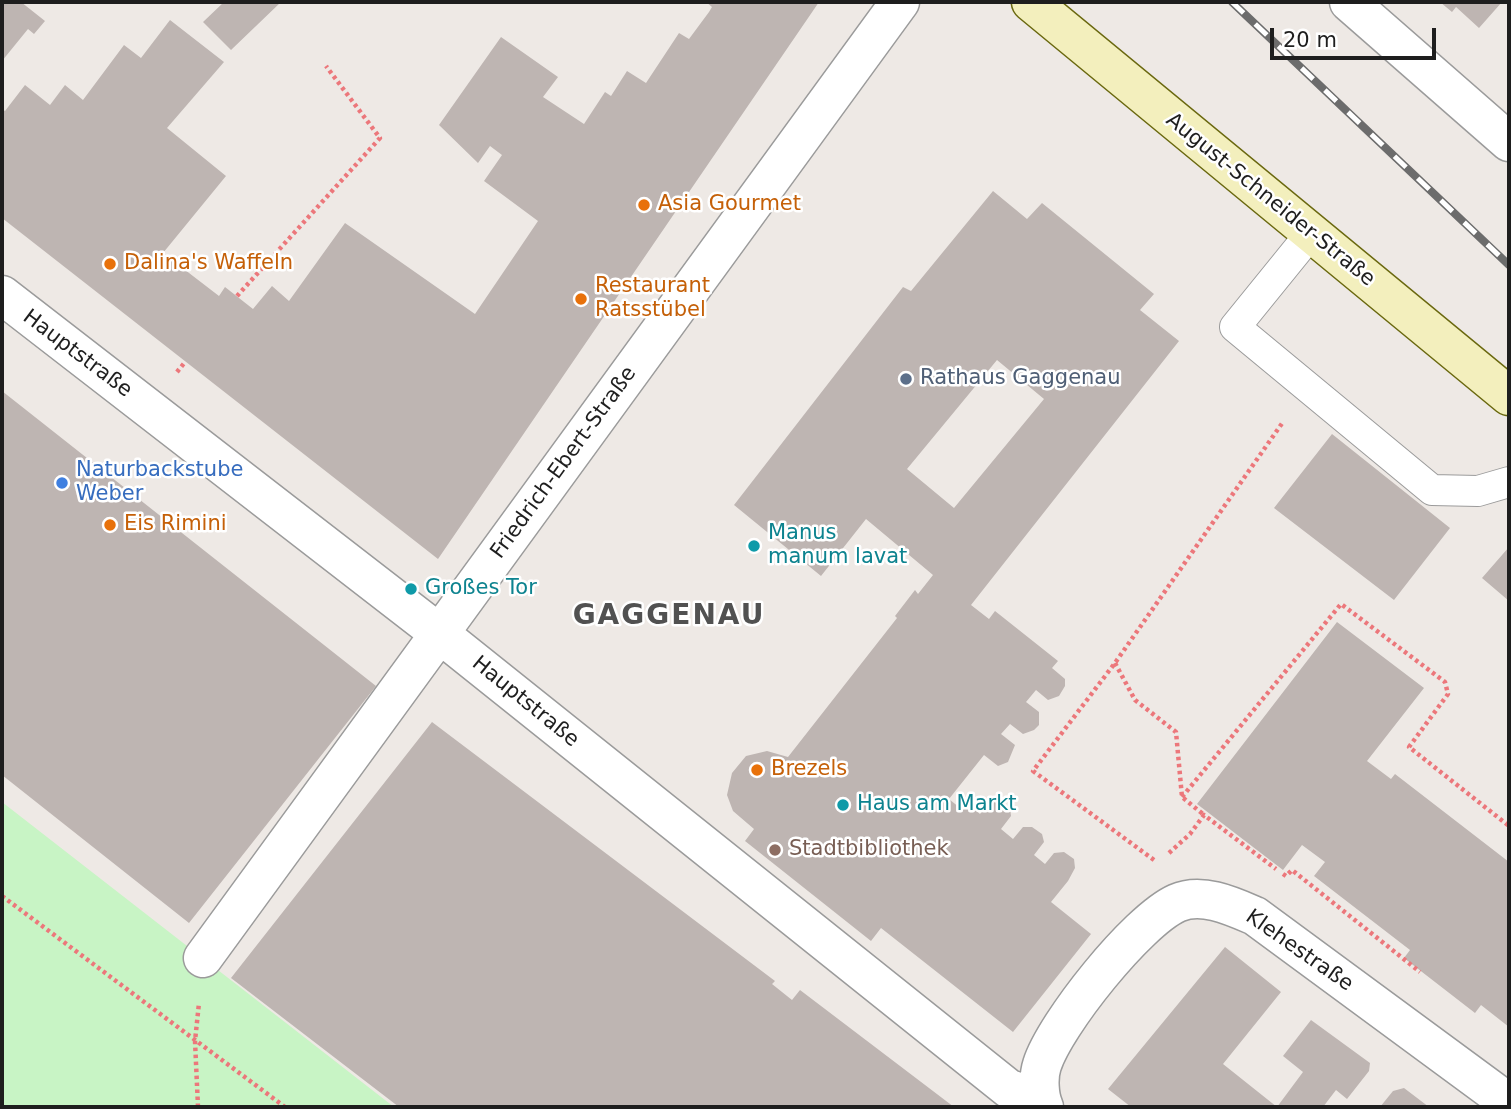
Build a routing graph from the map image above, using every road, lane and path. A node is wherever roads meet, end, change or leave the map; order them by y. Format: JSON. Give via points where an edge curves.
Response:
{"nodes":[{"id":1,"x":900,"y":2,"type":"edge"},
{"id":2,"x":1031,"y":2,"type":"edge"},
{"id":3,"x":1349,"y":2,"type":"edge"},
{"id":4,"x":326,"y":66,"type":"dead end"},
{"id":5,"x":1509,"y":142,"type":"edge"},
{"id":6,"x":1312,"y":232,"type":"junction"},
{"id":7,"x":2,"y":295,"type":"edge"},
{"id":8,"x":237,"y":296,"type":"dead end"},
{"id":9,"x":1308,"y":387,"type":"junction"},
{"id":10,"x":1509,"y":396,"type":"edge"},
{"id":11,"x":1509,"y":482,"type":"edge"},
{"id":12,"x":440,"y":634,"type":"junction"},
{"id":13,"x":1115,"y":663,"type":"junction"},
{"id":14,"x":1182,"y":797,"type":"junction"},
{"id":15,"x":1204,"y":815,"type":"junction"},
{"id":16,"x":1509,"y":826,"type":"edge"},
{"id":17,"x":1190,"y":834,"type":"dead end"},
{"id":18,"x":1157,"y":862,"type":"dead end"},
{"id":19,"x":2,"y":896,"type":"edge"},
{"id":20,"x":203,"y":958,"type":"joint"},
{"id":21,"x":1422,"y":974,"type":"dead end"},
{"id":22,"x":195,"y":1041,"type":"junction"},
{"id":23,"x":1043,"y":1103,"type":"edge"},
{"id":24,"x":1509,"y":1103,"type":"edge"},
{"id":25,"x":198,"y":1107,"type":"edge"},
{"id":26,"x":285,"y":1107,"type":"edge"}],
"edges":[{"from":1,"to":12,"type":"street","name":"Friedrich-Ebert-Straße"},
{"from":2,"to":6,"type":"street","name":"August-Schneider-Straße"},
{"from":3,"to":5,"type":"street"},
{"from":4,"to":8,"type":"path","via":[[380,138]]},
{"from":6,"to":9,"type":"lane","via":[[1235,327]]},
{"from":6,"to":10,"type":"street","name":"August-Schneider-Straße"},
{"from":7,"to":12,"type":"street","name":"Hauptstraße"},
{"from":9,"to":11,"type":"lane","via":[[1433,490],[1479,491]]},
{"from":9,"to":13,"type":"path"},
{"from":12,"to":20,"type":"street","name":"Friedrich-Ebert-Straße"},
{"from":12,"to":23,"type":"street","name":"Hauptstraße","via":[[1009,1089]]},
{"from":13,"to":14,"type":"path","via":[[1135,700],[1176,732]]},
{"from":13,"to":18,"type":"path","via":[[1033,771]]},
{"from":14,"to":15,"type":"path"},
{"from":14,"to":16,"type":"path","via":[[1340,604],[1445,682],[1448,694],[1409,747]]},
{"from":15,"to":17,"type":"path"},
{"from":15,"to":21,"type":"path","via":[[1286,876],[1292,870]]},
{"from":19,"to":22,"type":"path"},
{"from":20,"to":22,"type":"path"},
{"from":22,"to":25,"type":"path"},
{"from":22,"to":26,"type":"path"},
{"from":23,"to":24,"type":"street","name":"Klehestraße","via":[[1041,1068],[1055,1035],[1135,934],[1178,902],[1216,900],[1255,916]]}]}
